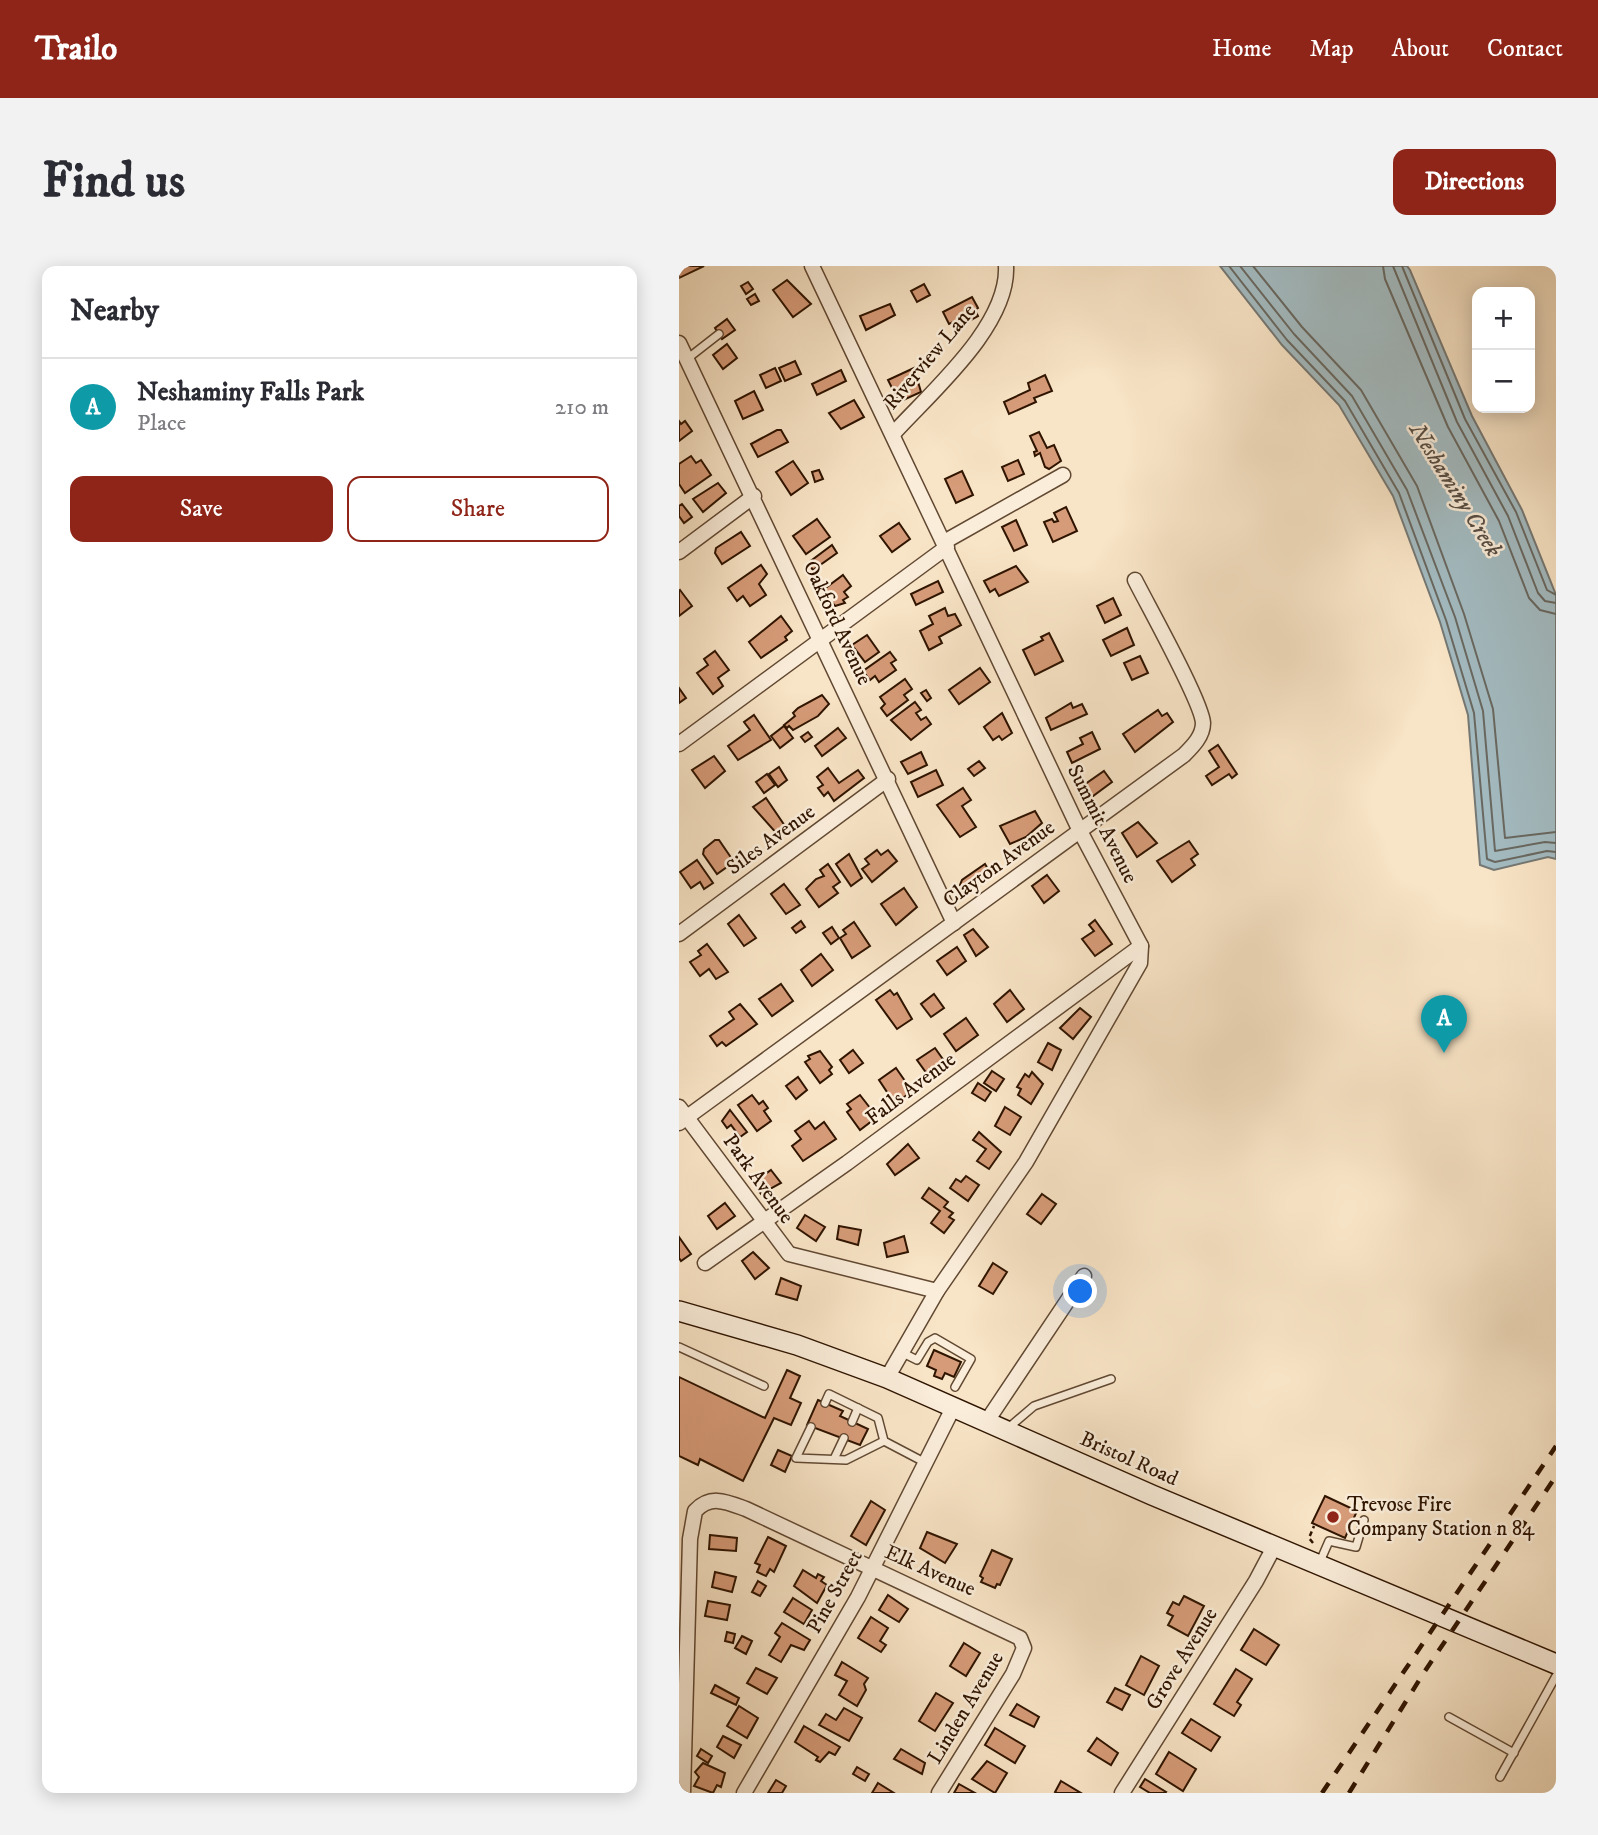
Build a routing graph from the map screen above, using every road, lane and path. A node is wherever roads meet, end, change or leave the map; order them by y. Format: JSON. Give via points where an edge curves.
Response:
{"nodes":[{"id":1,"x":812,"y":266,"type":"edge"},
{"id":2,"x":1006,"y":266,"type":"edge"},
{"id":3,"x":719,"y":334,"type":"dead end"},
{"id":4,"x":679,"y":343,"type":"edge"},
{"id":5,"x":683,"y":362,"type":"edge"},
{"id":6,"x":893,"y":434,"type":"junction"},
{"id":7,"x":1063,"y":475,"type":"dead end"},
{"id":8,"x":754,"y":496,"type":"junction"},
{"id":9,"x":945,"y":545,"type":"junction"},
{"id":10,"x":679,"y":552,"type":"edge"},
{"id":11,"x":1135,"y":580,"type":"dead end"},
{"id":12,"x":821,"y":638,"type":"junction"},
{"id":13,"x":679,"y":744,"type":"edge"},
{"id":14,"x":888,"y":779,"type":"junction"},
{"id":15,"x":1080,"y":831,"type":"junction"},
{"id":16,"x":954,"y":923,"type":"junction"},
{"id":17,"x":679,"y":934,"type":"edge"},
{"id":18,"x":1140,"y":946,"type":"junction"},
{"id":19,"x":682,"y":1116,"type":"edge"},
{"id":20,"x":764,"y":1223,"type":"junction"},
{"id":21,"x":705,"y":1263,"type":"dead end"},
{"id":22,"x":1083,"y":1276,"type":"dead end"},
{"id":23,"x":937,"y":1291,"type":"junction"},
{"id":24,"x":679,"y":1311,"type":"edge"},
{"id":25,"x":679,"y":1347,"type":"edge"},
{"id":26,"x":901,"y":1352,"type":"junction"},
{"id":27,"x":887,"y":1378,"type":"junction"},
{"id":28,"x":1111,"y":1379,"type":"dead end"},
{"id":29,"x":764,"y":1385,"type":"dead end"},
{"id":30,"x":954,"y":1396,"type":"junction"},
{"id":31,"x":825,"y":1403,"type":"dead end"},
{"id":32,"x":858,"y":1408,"type":"junction"},
{"id":33,"x":987,"y":1421,"type":"junction"},
{"id":34,"x":852,"y":1422,"type":"dead end"},
{"id":35,"x":811,"y":1427,"type":"dead end"},
{"id":36,"x":1006,"y":1429,"type":"junction"},
{"id":37,"x":844,"y":1438,"type":"dead end"},
{"id":38,"x":884,"y":1441,"type":"junction"},
{"id":39,"x":834,"y":1459,"type":"junction"},
{"id":40,"x":924,"y":1462,"type":"junction"},
{"id":41,"x":1364,"y":1520,"type":"dead end"},
{"id":42,"x":1314,"y":1526,"type":"dead end"},
{"id":43,"x":1274,"y":1547,"type":"junction"},
{"id":44,"x":1321,"y":1558,"type":"junction"},
{"id":45,"x":873,"y":1569,"type":"junction"},
{"id":46,"x":1024,"y":1643,"type":"joint"},
{"id":47,"x":1556,"y":1664,"type":"edge"},
{"id":48,"x":1556,"y":1676,"type":"edge"},
{"id":49,"x":1449,"y":1717,"type":"dead end"},
{"id":50,"x":1514,"y":1753,"type":"junction"},
{"id":51,"x":1500,"y":1777,"type":"dead end"},
{"id":52,"x":683,"y":1793,"type":"edge"},
{"id":53,"x":744,"y":1793,"type":"edge"},
{"id":54,"x":939,"y":1793,"type":"edge"},
{"id":55,"x":1122,"y":1793,"type":"edge"}],
"edges":[{"from":1,"to":6,"type":"street","name":"Summit Avenue"},
{"from":2,"to":6,"type":"street","name":"Riverview Lane","via":[[1007,281],[991,319],[972,347]]},
{"from":3,"to":5,"type":"lane"},
{"from":4,"to":5,"type":"street","name":"Oakford Avenue"},
{"from":5,"to":8,"type":"street","name":"Oakford Avenue"},
{"from":6,"to":9,"type":"street","name":"Summit Avenue"},
{"from":7,"to":9,"type":"street"},
{"from":8,"to":10,"type":"street"},
{"from":8,"to":12,"type":"street","name":"Oakford Avenue"},
{"from":9,"to":12,"type":"street"},
{"from":9,"to":15,"type":"street","name":"Summit Avenue"},
{"from":11,"to":15,"type":"street","name":"Clayton Avenue","via":[[1203,722],[1198,740],[1185,755]]},
{"from":12,"to":13,"type":"street"},
{"from":12,"to":14,"type":"street","name":"Oakford Avenue"},
{"from":14,"to":16,"type":"street","name":"Oakford Avenue"},
{"from":14,"to":17,"type":"street","name":"Siles Avenue"},
{"from":15,"to":16,"type":"street","name":"Clayton Avenue"},
{"from":15,"to":18,"type":"street","name":"Summit Avenue"},
{"from":16,"to":19,"type":"street","name":"Clayton Avenue"},
{"from":18,"to":20,"type":"street","name":"Falls Avenue"},
{"from":18,"to":23,"type":"street","via":[[1140,963],[1026,1162]]},
{"from":19,"to":20,"type":"street","name":"Park Avenue"},
{"from":20,"to":21,"type":"street","name":"Falls Avenue"},
{"from":20,"to":23,"type":"street","name":"Park Avenue","via":[[789,1254]]},
{"from":22,"to":33,"type":"street"},
{"from":23,"to":26,"type":"street"},
{"from":24,"to":27,"type":"main road","name":"Bristol Road","via":[[797,1345]]},
{"from":25,"to":29,"type":"lane"},
{"from":26,"to":27,"type":"street"},
{"from":26,"to":30,"type":"lane","via":[[917,1360],[935,1338],[971,1359]]},
{"from":27,"to":30,"type":"main road","name":"Bristol Road"},
{"from":28,"to":36,"type":"lane","via":[[1034,1406]]},
{"from":30,"to":33,"type":"main road","name":"Bristol Road"},
{"from":30,"to":40,"type":"street","name":"Pine Street"},
{"from":31,"to":32,"type":"lane","via":[[829,1394]]},
{"from":32,"to":34,"type":"lane"},
{"from":32,"to":38,"type":"lane","via":[[878,1418]]},
{"from":33,"to":36,"type":"main road","name":"Bristol Road"},
{"from":35,"to":39,"type":"lane","via":[[796,1458]]},
{"from":36,"to":43,"type":"main road","name":"Bristol Road"},
{"from":37,"to":39,"type":"lane"},
{"from":38,"to":39,"type":"lane","via":[[846,1460]]},
{"from":38,"to":40,"type":"lane"},
{"from":40,"to":45,"type":"street","name":"Pine Street"},
{"from":41,"to":44,"type":"lane","via":[[1356,1547],[1329,1541]]},
{"from":42,"to":44,"type":"path","via":[[1309,1538]]},
{"from":43,"to":44,"type":"main road","name":"Bristol Road"},
{"from":43,"to":55,"type":"street","name":"Grove Avenue"},
{"from":44,"to":47,"type":"main road","name":"Bristol Road"},
{"from":45,"to":46,"type":"street","name":"Elk Avenue","via":[[1013,1632]]},
{"from":45,"to":52,"type":"street","name":"Elk Avenue","via":[[746,1509],[716,1500],[700,1505],[693,1516],[690,1539]]},
{"from":45,"to":53,"type":"street","name":"Pine Street"},
{"from":46,"to":54,"type":"street","name":"Linden Avenue","via":[[1013,1674]]},
{"from":48,"to":50,"type":"lane"},
{"from":49,"to":50,"type":"lane"},
{"from":50,"to":51,"type":"lane"}]}
